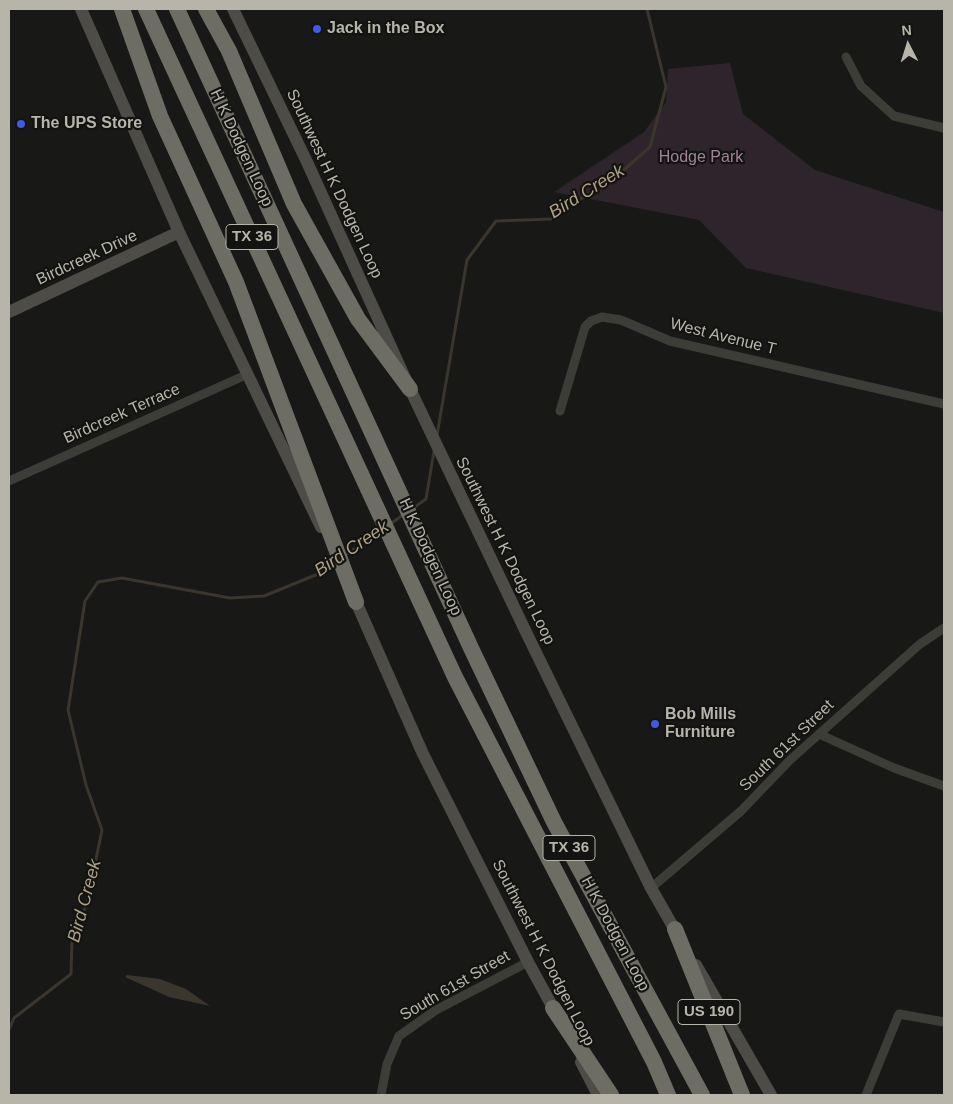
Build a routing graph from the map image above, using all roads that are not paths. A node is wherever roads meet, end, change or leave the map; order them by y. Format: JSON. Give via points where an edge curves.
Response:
{"nodes":[{"id":1,"x":81,"y":9,"type":"edge"},
{"id":2,"x":122,"y":9,"type":"edge"},
{"id":3,"x":146,"y":9,"type":"edge"},
{"id":4,"x":177,"y":9,"type":"edge"},
{"id":5,"x":206,"y":9,"type":"edge"},
{"id":6,"x":233,"y":9,"type":"edge"},
{"id":7,"x":846,"y":57,"type":"dead end"},
{"id":8,"x":944,"y":128,"type":"edge"},
{"id":9,"x":179,"y":232,"type":"junction"},
{"id":10,"x":9,"y":312,"type":"edge"},
{"id":11,"x":248,"y":374,"type":"junction"},
{"id":12,"x":410,"y":389,"type":"junction"},
{"id":13,"x":944,"y":404,"type":"edge"},
{"id":14,"x":560,"y":411,"type":"dead end"},
{"id":15,"x":9,"y":481,"type":"edge"},
{"id":16,"x":311,"y":494,"type":"junction"},
{"id":17,"x":356,"y":602,"type":"joint"},
{"id":18,"x":944,"y":628,"type":"edge"},
{"id":19,"x":819,"y":734,"type":"junction"},
{"id":20,"x":944,"y":786,"type":"edge"},
{"id":21,"x":651,"y":888,"type":"junction"},
{"id":22,"x":675,"y":929,"type":"junction"},
{"id":23,"x":528,"y":962,"type":"junction"},
{"id":24,"x":554,"y":1008,"type":"junction"},
{"id":25,"x":944,"y":1022,"type":"edge"},
{"id":26,"x":381,"y":1095,"type":"edge"},
{"id":27,"x":598,"y":1095,"type":"edge"},
{"id":28,"x":611,"y":1095,"type":"edge"},
{"id":29,"x":668,"y":1095,"type":"edge"},
{"id":30,"x":702,"y":1095,"type":"edge"},
{"id":31,"x":742,"y":1095,"type":"edge"},
{"id":32,"x":771,"y":1095,"type":"edge"},
{"id":33,"x":866,"y":1095,"type":"edge"}],
"edges":[{"from":1,"to":9,"type":"main road"},
{"from":2,"to":16,"type":"highway","via":[[160,116],[236,282]]},
{"from":3,"to":29,"type":"highway","name":"H K Dodgen Loop","number":"TX 36","via":[[455,677],[654,1062]]},
{"from":4,"to":30,"type":"highway","name":"H K Dodgen Loop","number":"TX 36","via":[[554,822]]},
{"from":5,"to":12,"type":"highway","via":[[229,51],[294,204],[358,319]]},
{"from":6,"to":12,"type":"main road","name":"Southwest H K Dodgen Loop","number":"US 190"},
{"from":7,"to":8,"type":"street","via":[[861,86],[894,116]]},
{"from":9,"to":10,"type":"main road","name":"Birdcreek Drive"},
{"from":9,"to":11,"type":"main road"},
{"from":11,"to":15,"type":"street","name":"Birdcreek Terrace"},
{"from":11,"to":16,"type":"main road"},
{"from":12,"to":21,"type":"main road","name":"Southwest H K Dodgen Loop","number":"US 190"},
{"from":13,"to":14,"type":"street","name":"West Avenue T","via":[[670,342],[620,320],[602,316],[585,327]]},
{"from":16,"to":17,"type":"highway"},
{"from":17,"to":23,"type":"main road","name":"Southwest H K Dodgen Loop","via":[[423,754]]},
{"from":18,"to":19,"type":"street","name":"South 61st Street","via":[[920,644]]},
{"from":19,"to":20,"type":"street","via":[[894,768]]},
{"from":19,"to":21,"type":"street","name":"South 61st Street","via":[[741,811]]},
{"from":21,"to":22,"type":"main road","name":"Southwest H K Dodgen Loop","number":"US 190"},
{"from":22,"to":31,"type":"highway","number":"US 190"},
{"from":22,"to":32,"type":"main road","name":"Southwest H K Dodgen Loop"},
{"from":23,"to":24,"type":"main road","name":"Southwest H K Dodgen Loop"},
{"from":23,"to":26,"type":"street","name":"South 61st Street","via":[[436,1010],[399,1036],[387,1064]]},
{"from":24,"to":27,"type":"main road","name":"Southwest H K Dodgen Loop"},
{"from":24,"to":28,"type":"highway"},
{"from":25,"to":33,"type":"street","via":[[899,1014]]}]}
